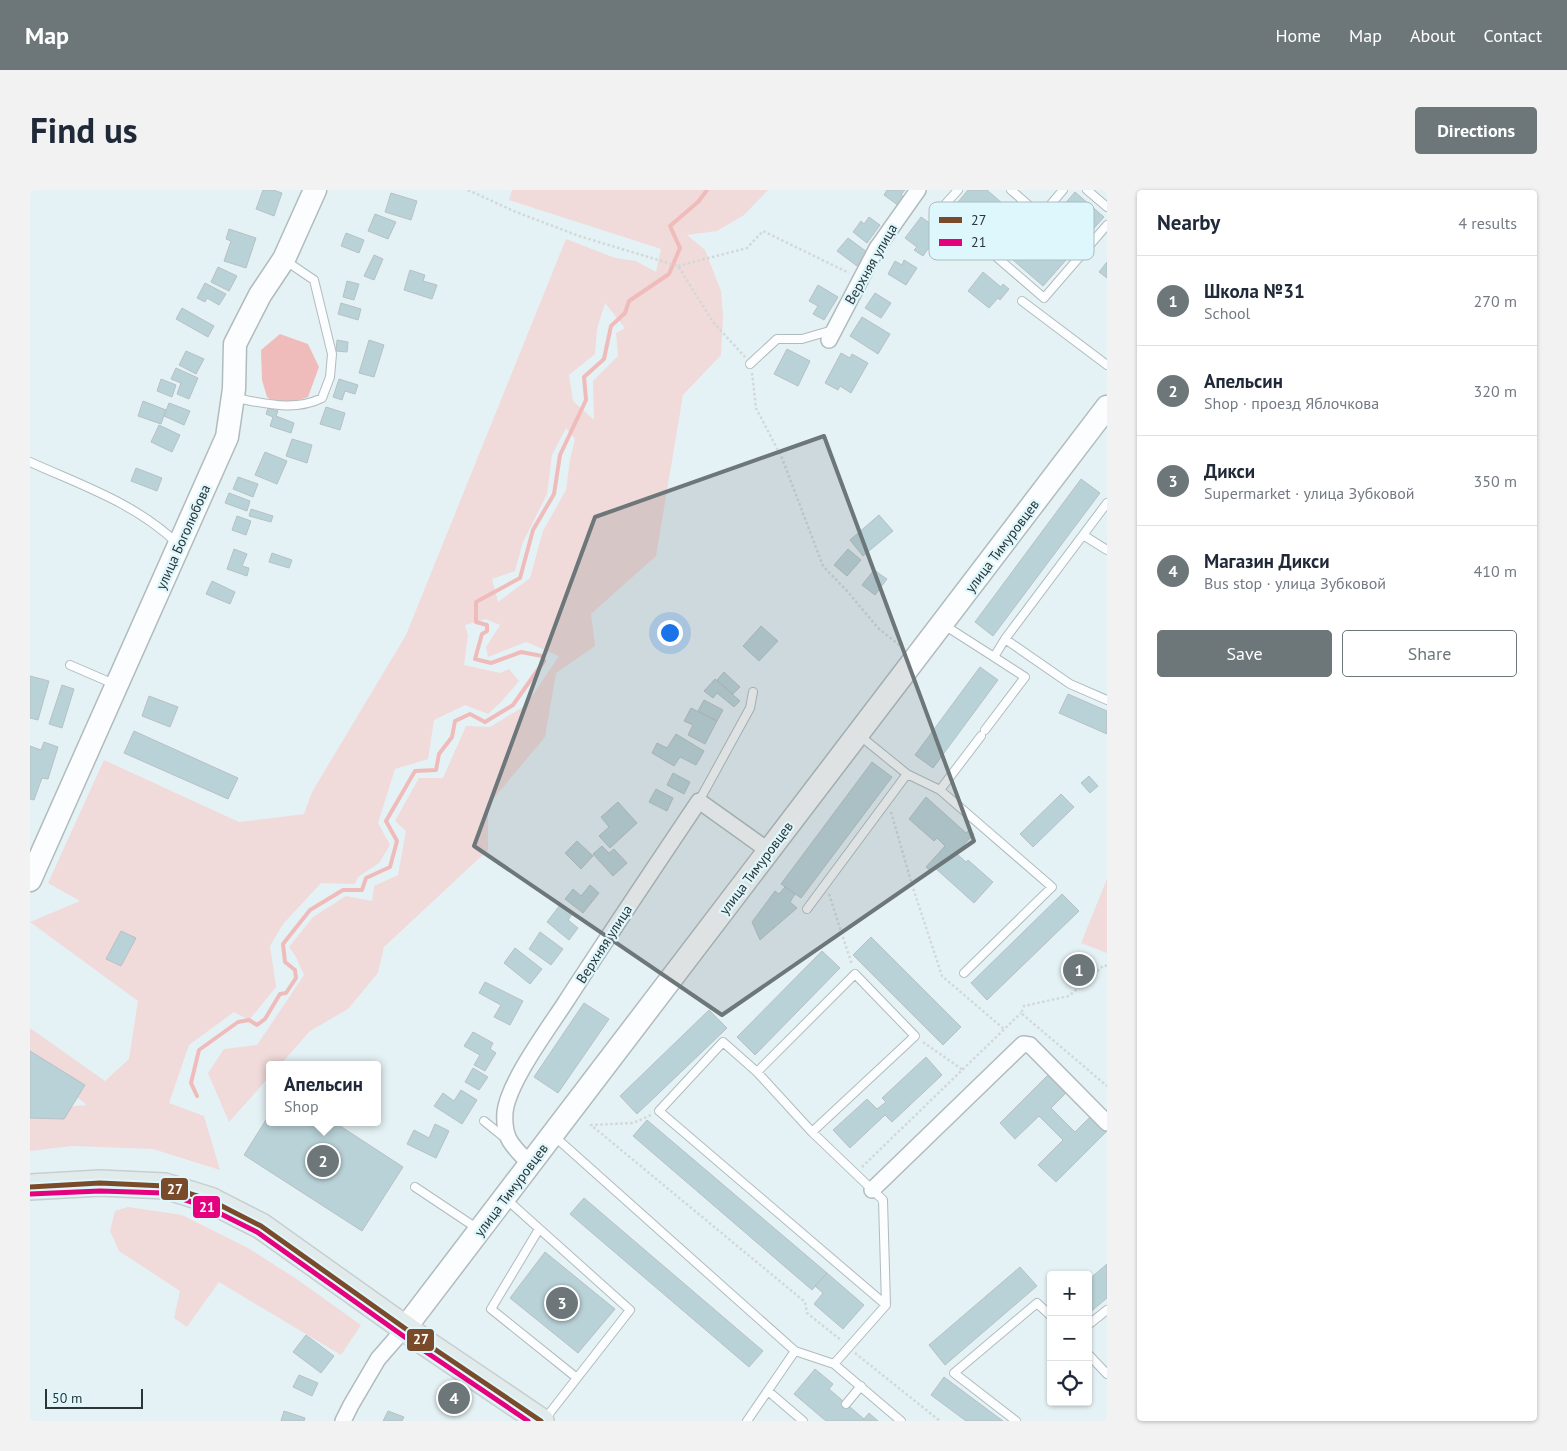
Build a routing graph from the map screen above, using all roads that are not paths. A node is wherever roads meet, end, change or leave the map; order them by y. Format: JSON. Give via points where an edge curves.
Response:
{"nodes":[{"id":1,"x":315,"y":190,"type":"edge"},
{"id":2,"x":918,"y":190,"type":"edge"},
{"id":3,"x":958,"y":190,"type":"edge"},
{"id":4,"x":1011,"y":190,"type":"edge"},
{"id":5,"x":1063,"y":190,"type":"edge"},
{"id":6,"x":1087,"y":190,"type":"edge"},
{"id":7,"x":947,"y":202,"type":"edge"},
{"id":8,"x":1024,"y":202,"type":"edge"},
{"id":9,"x":1052,"y":202,"type":"edge"},
{"id":10,"x":1107,"y":207,"type":"edge"},
{"id":11,"x":1107,"y":224,"type":"edge"},
{"id":12,"x":1094,"y":239,"type":"edge"},
{"id":13,"x":284,"y":260,"type":"junction"},
{"id":14,"x":1001,"y":260,"type":"edge"},
{"id":15,"x":1076,"y":260,"type":"edge"},
{"id":16,"x":1022,"y":301,"type":"dead end"},
{"id":17,"x":832,"y":334,"type":"joint"},
{"id":18,"x":750,"y":364,"type":"road end"},
{"id":19,"x":1107,"y":365,"type":"edge"},
{"id":20,"x":233,"y":398,"type":"junction"},
{"id":21,"x":1104,"y":418,"type":"edge"},
{"id":22,"x":30,"y":462,"type":"edge"},
{"id":23,"x":1107,"y":503,"type":"edge"},
{"id":24,"x":1083,"y":535,"type":"junction"},
{"id":25,"x":179,"y":545,"type":"junction"},
{"id":26,"x":1107,"y":550,"type":"edge"},
{"id":27,"x":942,"y":624,"type":"junction"},
{"id":28,"x":1005,"y":639,"type":"junction"},
{"id":29,"x":994,"y":657,"type":"junction"},
{"id":30,"x":70,"y":665,"type":"dead end"},
{"id":31,"x":116,"y":686,"type":"junction"},
{"id":32,"x":753,"y":692,"type":"dead end"},
{"id":33,"x":1107,"y":700,"type":"edge"},
{"id":34,"x":858,"y":734,"type":"junction"},
{"id":35,"x":907,"y":774,"type":"junction"},
{"id":36,"x":940,"y":790,"type":"junction"},
{"id":37,"x":699,"y":801,"type":"junction"},
{"id":38,"x":769,"y":852,"type":"junction"},
{"id":39,"x":30,"y":880,"type":"edge"},
{"id":40,"x":807,"y":909,"type":"dead end"},
{"id":41,"x":964,"y":973,"type":"dead end"},
{"id":42,"x":757,"y":1072,"type":"junction"},
{"id":43,"x":484,"y":1121,"type":"dead end"},
{"id":44,"x":1107,"y":1123,"type":"edge"},
{"id":45,"x":812,"y":1132,"type":"junction"},
{"id":46,"x":553,"y":1134,"type":"junction"},
{"id":47,"x":508,"y":1140,"type":"junction"},
{"id":48,"x":530,"y":1164,"type":"junction"},
{"id":49,"x":415,"y":1186,"type":"dead end"},
{"id":50,"x":30,"y":1188,"type":"edge"},
{"id":51,"x":872,"y":1190,"type":"junction"},
{"id":52,"x":504,"y":1198,"type":"junction"},
{"id":53,"x":539,"y":1229,"type":"junction"},
{"id":54,"x":480,"y":1230,"type":"junction"},
{"id":55,"x":886,"y":1305,"type":"junction"},
{"id":56,"x":1107,"y":1310,"type":"edge"},
{"id":57,"x":1047,"y":1312,"type":"edge"},
{"id":58,"x":1092,"y":1322,"type":"edge"},
{"id":59,"x":405,"y":1328,"type":"junction"},
{"id":60,"x":795,"y":1351,"type":"junction"},
{"id":61,"x":1092,"y":1358,"type":"edge"},
{"id":62,"x":834,"y":1364,"type":"junction"},
{"id":63,"x":1107,"y":1374,"type":"edge"},
{"id":64,"x":577,"y":1378,"type":"junction"},
{"id":65,"x":861,"y":1386,"type":"junction"},
{"id":66,"x":768,"y":1390,"type":"junction"},
{"id":67,"x":846,"y":1404,"type":"dead end"},
{"id":68,"x":343,"y":1421,"type":"edge"},
{"id":69,"x":542,"y":1421,"type":"edge"},
{"id":70,"x":747,"y":1421,"type":"edge"},
{"id":71,"x":803,"y":1421,"type":"edge"},
{"id":72,"x":901,"y":1421,"type":"edge"},
{"id":73,"x":1016,"y":1421,"type":"edge"}],
"edges":[{"from":1,"to":13,"type":"street","name":"улица Боголюбова"},
{"from":2,"to":17,"type":"street","name":"Верхняя улица","via":[[877,248]]},
{"from":3,"to":7,"type":"lane"},
{"from":4,"to":8,"type":"lane"},
{"from":5,"to":9,"type":"lane"},
{"from":6,"to":10,"type":"lane"},
{"from":11,"to":12,"type":"lane"},
{"from":13,"to":20,"type":"street","name":"улица Боголюбова","via":[[260,295],[235,344]]},
{"from":13,"to":20,"type":"lane","via":[[314,280],[332,354],[330,377],[322,398],[312,404],[286,407]]},
{"from":14,"to":15,"type":"lane","via":[[1044,298]]},
{"from":16,"to":19,"type":"lane"},
{"from":17,"to":18,"type":"lane","via":[[777,339]]},
{"from":20,"to":25,"type":"street","name":"улица Боголюбова","via":[[227,437]]},
{"from":21,"to":27,"type":"street","name":"улица Тимуровцев"},
{"from":22,"to":25,"type":"lane","via":[[130,507],[160,527]]},
{"from":23,"to":24,"type":"lane"},
{"from":24,"to":26,"type":"lane"},
{"from":24,"to":28,"type":"lane"},
{"from":25,"to":31,"type":"street","name":"улица Боголюбова"},
{"from":27,"to":29,"type":"lane"},
{"from":27,"to":34,"type":"street","name":"улица Тимуровцев"},
{"from":28,"to":29,"type":"lane"},
{"from":28,"to":33,"type":"lane","via":[[1070,684]]},
{"from":29,"to":36,"type":"lane","via":[[1026,677]]},
{"from":30,"to":31,"type":"lane"},
{"from":31,"to":39,"type":"street","name":"улица Боголюбова"},
{"from":32,"to":37,"type":"lane","via":[[750,708]]},
{"from":34,"to":35,"type":"lane"},
{"from":34,"to":38,"type":"street","name":"улица Тимуровцев"},
{"from":35,"to":36,"type":"lane"},
{"from":35,"to":40,"type":"lane"},
{"from":36,"to":41,"type":"lane","via":[[1052,887]]},
{"from":37,"to":38,"type":"street"},
{"from":37,"to":47,"type":"street","name":"Верхняя улица","via":[[534,1050],[510,1095],[505,1124]]},
{"from":38,"to":46,"type":"street","name":"улица Тимуровцев"},
{"from":42,"to":45,"type":"lane"},
{"from":42,"to":45,"type":"lane","via":[[855,974],[915,1036]]},
{"from":42,"to":55,"type":"lane","via":[[723,1042],[659,1111]]},
{"from":43,"to":47,"type":"lane"},
{"from":44,"to":51,"type":"street","via":[[1030,1046],[1023,1044]]},
{"from":45,"to":51,"type":"lane"},
{"from":46,"to":48,"type":"street","name":"улица Тимуровцев"},
{"from":46,"to":60,"type":"lane"},
{"from":47,"to":48,"type":"street"},
{"from":48,"to":52,"type":"street","name":"улица Тимуровцев"},
{"from":49,"to":54,"type":"lane"},
{"from":50,"to":59,"type":"main road","via":[[100,1183],[165,1186],[210,1200],[261,1226]]},
{"from":51,"to":55,"type":"lane","via":[[883,1200]]},
{"from":52,"to":53,"type":"lane"},
{"from":52,"to":54,"type":"street","name":"улица Тимуровцев"},
{"from":53,"to":64,"type":"lane","via":[[491,1309]]},
{"from":53,"to":64,"type":"lane","via":[[630,1310]]},
{"from":54,"to":59,"type":"street","name":"улица Тимуровцев"},
{"from":55,"to":62,"type":"lane"},
{"from":56,"to":58,"type":"lane"},
{"from":57,"to":73,"type":"lane","via":[[1037,1303],[954,1373]]},
{"from":59,"to":68,"type":"street","via":[[378,1359]]},
{"from":59,"to":69,"type":"main road"},
{"from":60,"to":62,"type":"lane"},
{"from":60,"to":66,"type":"lane"},
{"from":61,"to":63,"type":"lane"},
{"from":62,"to":65,"type":"lane"},
{"from":64,"to":69,"type":"lane"},
{"from":65,"to":67,"type":"lane"},
{"from":65,"to":72,"type":"lane"},
{"from":66,"to":70,"type":"lane"},
{"from":66,"to":71,"type":"lane"}]}
